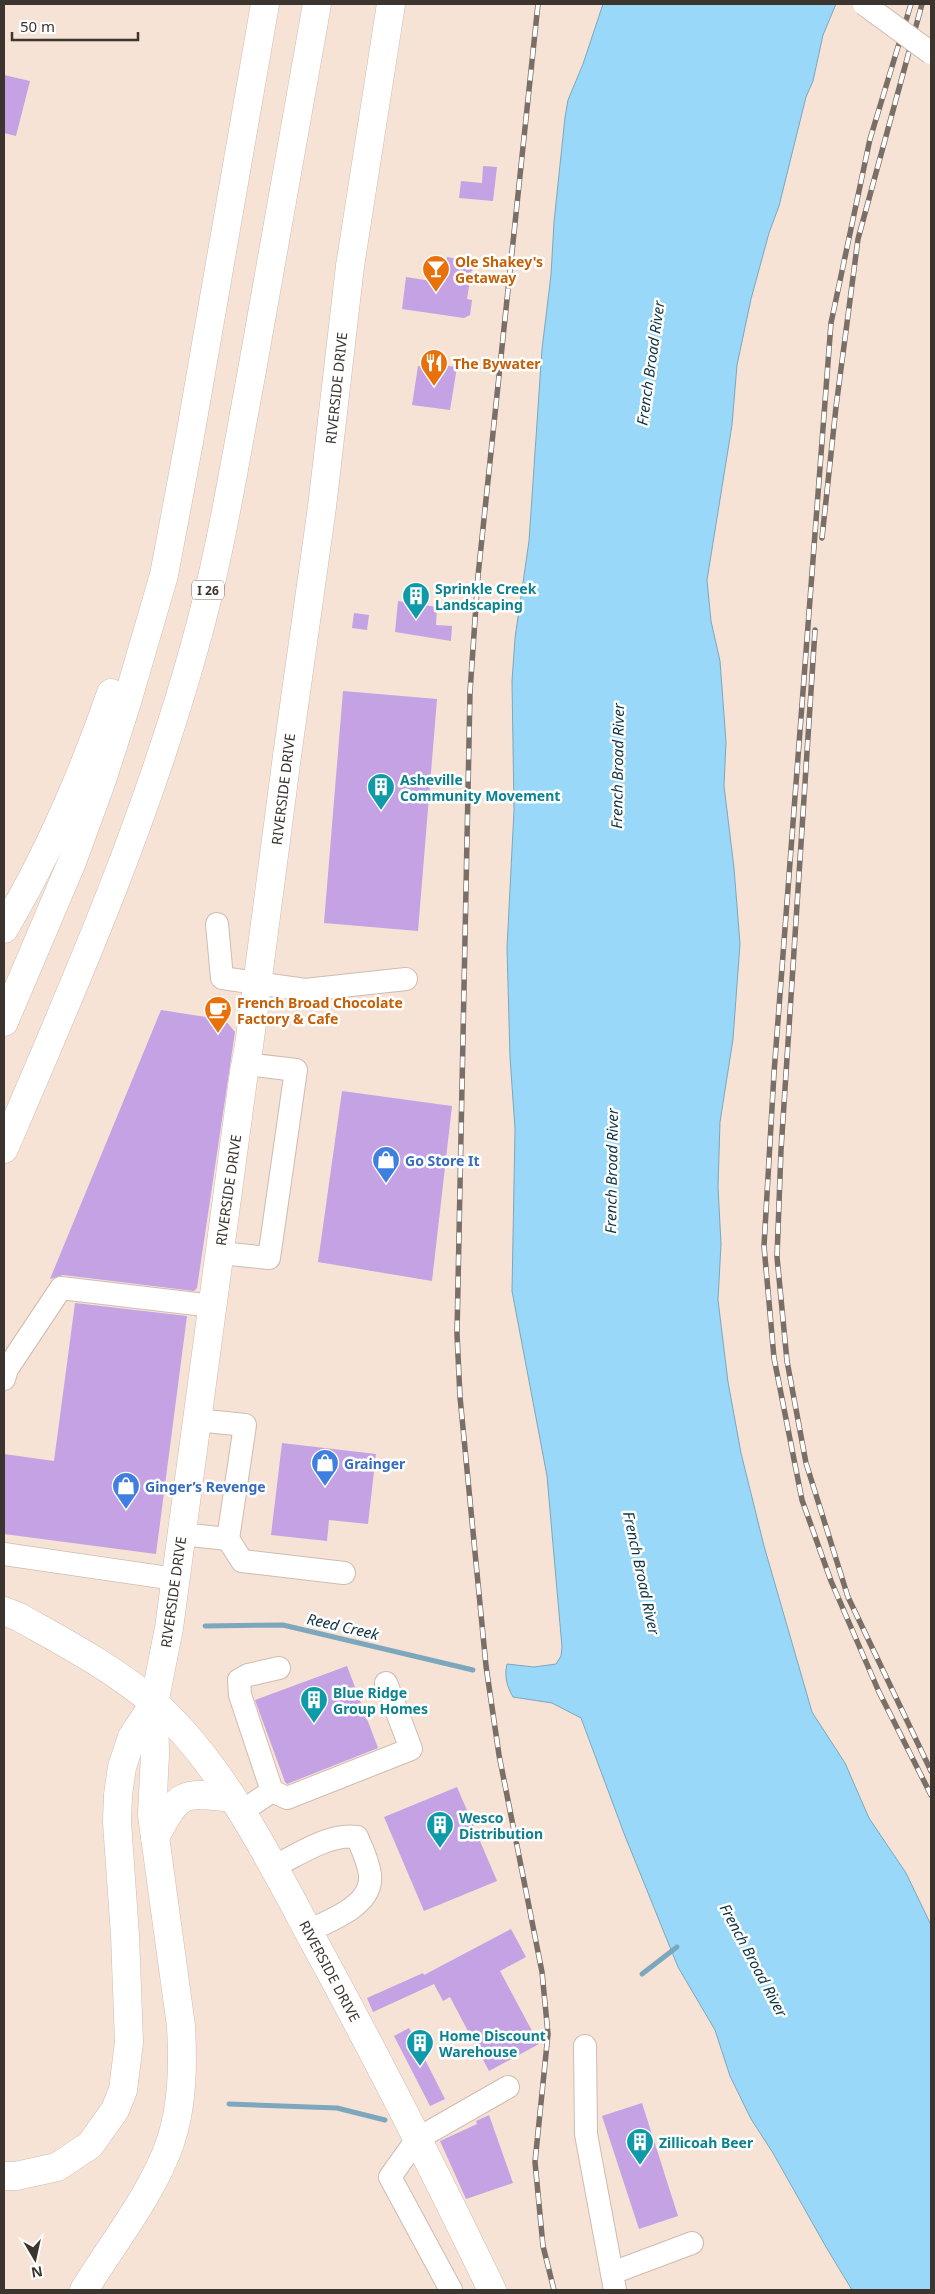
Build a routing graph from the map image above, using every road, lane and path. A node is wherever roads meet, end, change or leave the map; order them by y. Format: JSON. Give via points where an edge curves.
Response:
{"nodes":[{"id":1,"x":265,"y":4,"type":"edge"},
{"id":2,"x":317,"y":4,"type":"edge"},
{"id":3,"x":391,"y":4,"type":"edge"},
{"id":4,"x":864,"y":4,"type":"edge"},
{"id":5,"x":931,"y":53,"type":"edge"},
{"id":6,"x":189,"y":442,"type":"junction"},
{"id":7,"x":217,"y":924,"type":"dead end"},
{"id":8,"x":4,"y":929,"type":"edge"},
{"id":9,"x":406,"y":979,"type":"dead end"},
{"id":10,"x":258,"y":984,"type":"junction"},
{"id":11,"x":4,"y":1022,"type":"edge"},
{"id":12,"x":246,"y":1064,"type":"junction"},
{"id":13,"x":4,"y":1149,"type":"edge"},
{"id":14,"x":220,"y":1253,"type":"junction"},
{"id":15,"x":213,"y":1306,"type":"junction"},
{"id":16,"x":4,"y":1379,"type":"edge"},
{"id":17,"x":197,"y":1420,"type":"junction"},
{"id":18,"x":181,"y":1534,"type":"junction"},
{"id":19,"x":228,"y":1539,"type":"junction"},
{"id":20,"x":4,"y":1554,"type":"edge"},
{"id":21,"x":344,"y":1573,"type":"dead end"},
{"id":22,"x":175,"y":1579,"type":"junction"},
{"id":23,"x":4,"y":1611,"type":"edge"},
{"id":24,"x":279,"y":1668,"type":"dead end"},
{"id":25,"x":386,"y":1683,"type":"dead end"},
{"id":26,"x":154,"y":1704,"type":"junction"},
{"id":27,"x":272,"y":1791,"type":"junction"},
{"id":28,"x":236,"y":1805,"type":"junction"},
{"id":29,"x":155,"y":1837,"type":"junction"},
{"id":30,"x":273,"y":1867,"type":"junction"},
{"id":31,"x":308,"y":1931,"type":"junction"},
{"id":32,"x":585,"y":2046,"type":"dead end"},
{"id":33,"x":508,"y":2087,"type":"dead end"},
{"id":34,"x":417,"y":2139,"type":"junction"},
{"id":35,"x":4,"y":2176,"type":"edge"},
{"id":36,"x":692,"y":2243,"type":"dead end"},
{"id":37,"x":614,"y":2282,"type":"edge"},
{"id":38,"x":84,"y":2290,"type":"edge"},
{"id":39,"x":451,"y":2290,"type":"edge"},
{"id":40,"x":492,"y":2290,"type":"edge"}],
"edges":[{"from":1,"to":6,"type":"main road"},
{"from":2,"to":13,"type":"main road","number":"I 26","via":[[223,528],[196,641],[174,718],[118,878]]},
{"from":3,"to":10,"type":"main road","name":"RIVERSIDE DRIVE","via":[[350,266],[322,507]]},
{"from":4,"to":5,"type":"street","bridge":true},
{"from":6,"to":8,"type":"main road","via":[[176,461],[134,625],[100,724],[46,850]]},
{"from":6,"to":11,"type":"main road","via":[[164,575],[127,702],[72,862]]},
{"from":7,"to":10,"type":"street","via":[[222,978]]},
{"from":9,"to":10,"type":"street","via":[[305,990]]},
{"from":10,"to":12,"type":"main road","name":"RIVERSIDE DRIVE"},
{"from":12,"to":14,"type":"main road","name":"RIVERSIDE DRIVE"},
{"from":12,"to":14,"type":"street","via":[[296,1070],[270,1258]]},
{"from":14,"to":15,"type":"main road","name":"RIVERSIDE DRIVE"},
{"from":15,"to":16,"type":"street","via":[[61,1288],[7,1369]]},
{"from":15,"to":17,"type":"main road","name":"RIVERSIDE DRIVE"},
{"from":17,"to":18,"type":"main road","name":"RIVERSIDE DRIVE"},
{"from":17,"to":19,"type":"street","via":[[244,1425]]},
{"from":18,"to":19,"type":"street"},
{"from":18,"to":22,"type":"main road","name":"RIVERSIDE DRIVE"},
{"from":19,"to":21,"type":"street","via":[[242,1561]]},
{"from":20,"to":22,"type":"street"},
{"from":22,"to":26,"type":"main road","name":"RIVERSIDE DRIVE"},
{"from":23,"to":26,"type":"main road","via":[[103,1666]]},
{"from":24,"to":27,"type":"street","via":[[239,1680],[240,1695]]},
{"from":25,"to":27,"type":"street","via":[[411,1749],[287,1798]]},
{"from":26,"to":28,"type":"main road","name":"RIVERSIDE DRIVE","via":[[209,1765]]},
{"from":26,"to":29,"type":"main road","via":[[152,1815]]},
{"from":26,"to":35,"type":"main road","via":[[132,1737],[122,1767],[118,1795],[129,2042],[123,2090],[115,2110],[90,2145],[57,2167]]},
{"from":27,"to":28,"type":"street"},
{"from":28,"to":29,"type":"main road","via":[[197,1794],[185,1797],[171,1806]]},
{"from":28,"to":30,"type":"main road","name":"RIVERSIDE DRIVE"},
{"from":29,"to":38,"type":"main road","via":[[181,2026],[179,2104],[170,2143],[153,2182]]},
{"from":30,"to":31,"type":"main road","name":"RIVERSIDE DRIVE"},
{"from":30,"to":31,"type":"street","via":[[333,1838],[357,1837],[366,1856],[370,1876],[364,1896],[346,1912]]},
{"from":31,"to":34,"type":"main road","name":"RIVERSIDE DRIVE"},
{"from":32,"to":37,"type":"street","via":[[586,2134]]},
{"from":33,"to":34,"type":"street"},
{"from":34,"to":39,"type":"street","via":[[390,2177]]},
{"from":34,"to":40,"type":"main road","name":"RIVERSIDE DRIVE"},
{"from":36,"to":37,"type":"street"}]}
